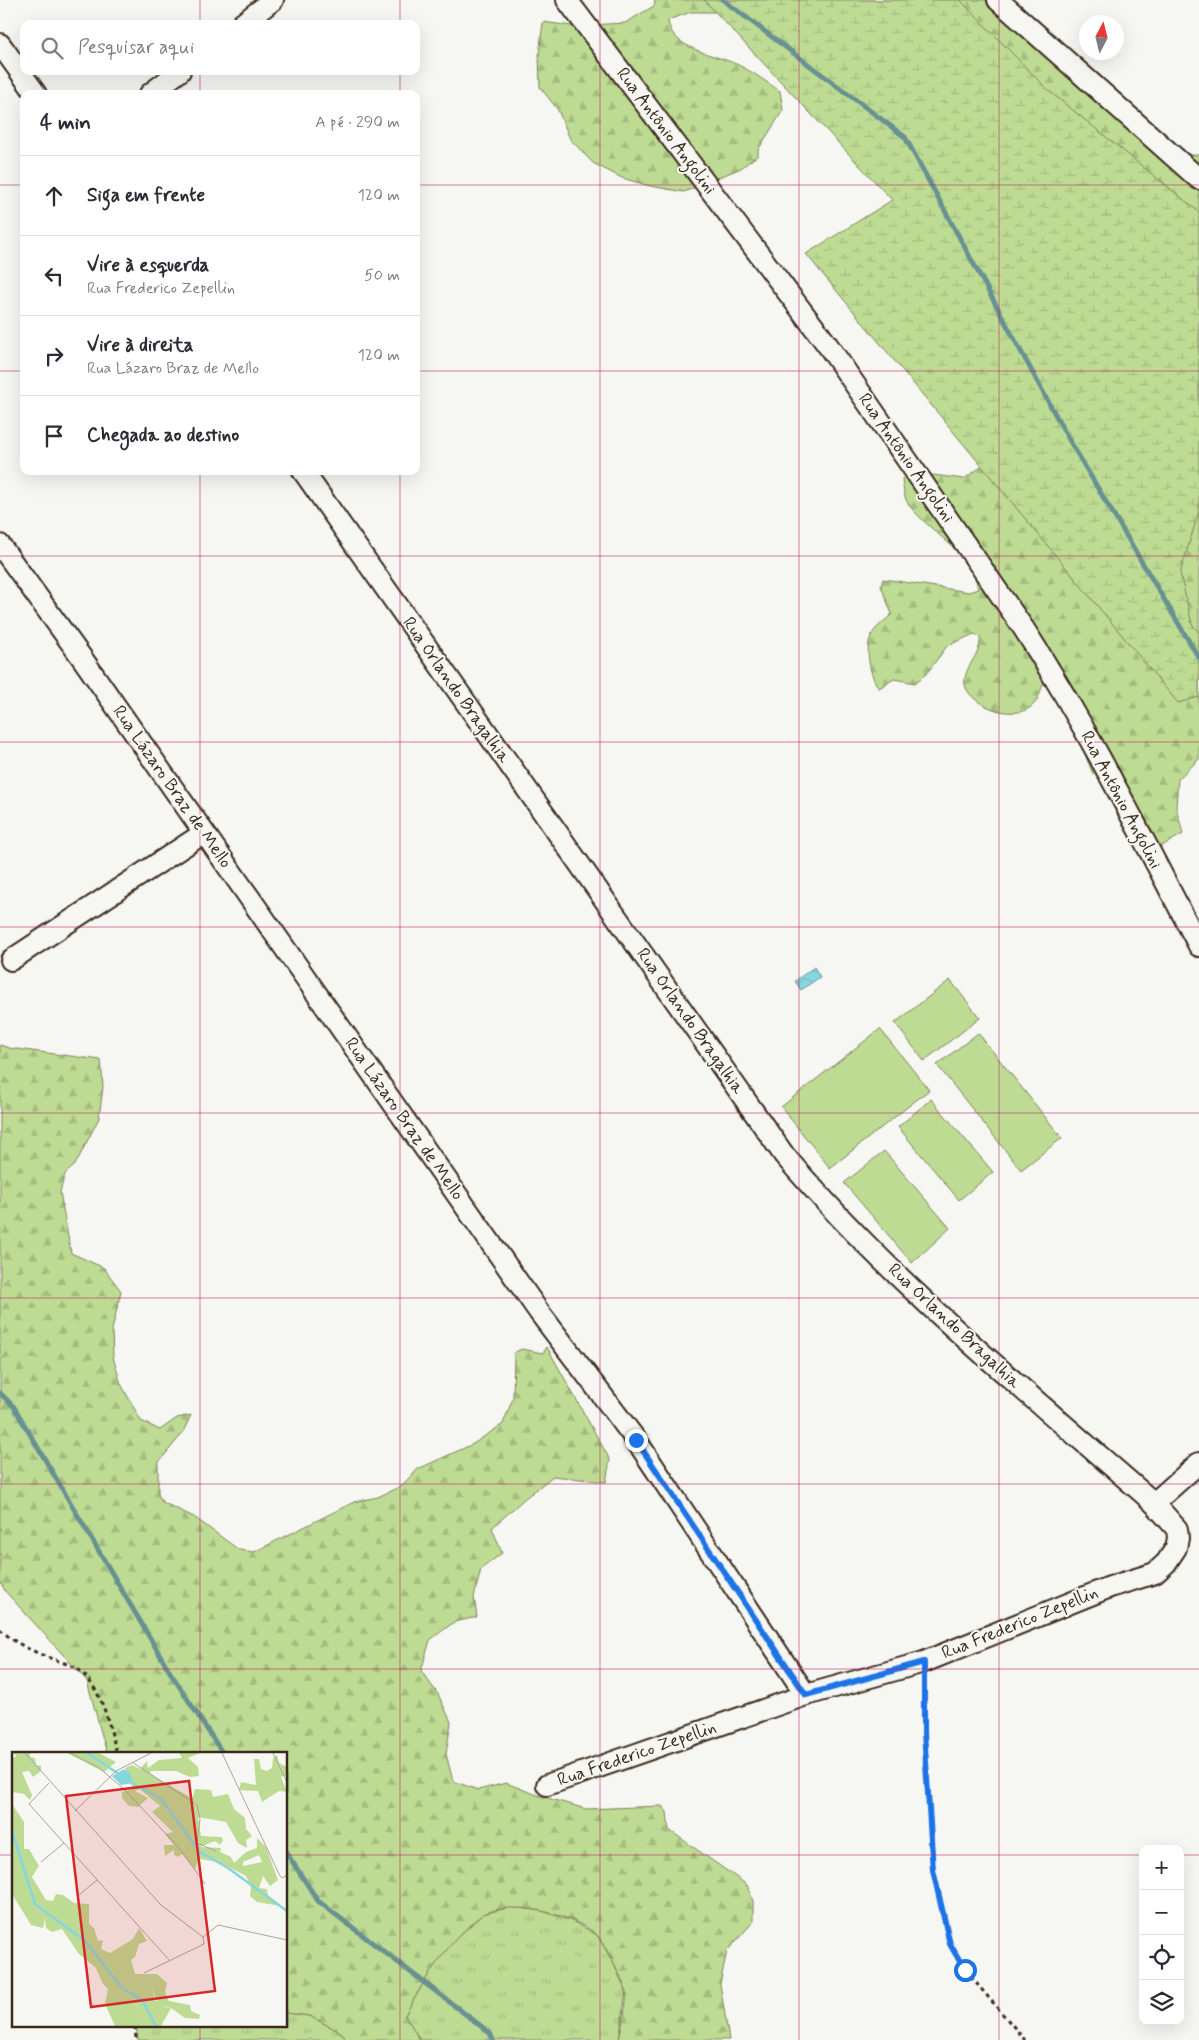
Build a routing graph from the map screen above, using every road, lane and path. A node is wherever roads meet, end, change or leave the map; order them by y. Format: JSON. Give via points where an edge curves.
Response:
{"nodes":[{"id":1,"x":273,"y":0,"type":"edge"},
{"id":2,"x":567,"y":0,"type":"edge"},
{"id":3,"x":998,"y":0,"type":"edge"},
{"id":4,"x":247,"y":20,"type":"edge"},
{"id":5,"x":0,"y":44,"type":"edge"},
{"id":6,"x":20,"y":72,"type":"edge"},
{"id":7,"x":22,"y":75,"type":"edge"},
{"id":8,"x":175,"y":75,"type":"edge"},
{"id":9,"x":33,"y":90,"type":"edge"},
{"id":10,"x":155,"y":90,"type":"edge"},
{"id":11,"x":1199,"y":179,"type":"edge"},
{"id":12,"x":305,"y":475,"type":"edge"},
{"id":13,"x":0,"y":545,"type":"edge"},
{"id":14,"x":204,"y":833,"type":"junction"},
{"id":15,"x":1199,"y":946,"type":"edge"},
{"id":16,"x":11,"y":960,"type":"dead end"},
{"id":17,"x":1199,"y":1463,"type":"edge"},
{"id":18,"x":1154,"y":1503,"type":"junction"},
{"id":19,"x":0,"y":1629,"type":"edge"},
{"id":20,"x":924,"y":1662,"type":"junction"},
{"id":21,"x":806,"y":1695,"type":"junction"},
{"id":22,"x":116,"y":1752,"type":"edge"},
{"id":23,"x":547,"y":1785,"type":"dead end"},
{"id":24,"x":1024,"y":2040,"type":"edge"}],
"edges":[{"from":1,"to":4,"type":"street"},
{"from":2,"to":15,"type":"street","name":"Rua Antônio Angolini","via":[[829,347],[1024,629],[1077,717]]},
{"from":3,"to":11,"type":"street"},
{"from":5,"to":6,"type":"street"},
{"from":7,"to":9,"type":"street"},
{"from":8,"to":10,"type":"street"},
{"from":12,"to":18,"type":"street","name":"Rua Orlando Bragalhia","via":[[784,1155],[844,1222],[942,1318]]},
{"from":13,"to":14,"type":"street","name":"Rua Lázaro Braz de Mello"},
{"from":14,"to":16,"type":"street"},
{"from":14,"to":21,"type":"street","name":"Rua Lázaro Braz de Mello","via":[[539,1312],[636,1440]]},
{"from":17,"to":18,"type":"street"},
{"from":18,"to":20,"type":"street","name":"Rua Frederico Zepellin","via":[[1177,1529],[1178,1538],[1176,1548],[1155,1573]]},
{"from":19,"to":22,"type":"path","via":[[27,1649],[77,1669],[92,1682],[102,1703]]},
{"from":20,"to":21,"type":"street","name":"Rua Frederico Zepellin"},
{"from":20,"to":24,"type":"path","via":[[924,1732],[933,1870],[950,1944],[965,1970]]},
{"from":21,"to":23,"type":"street","name":"Rua Frederico Zepellin"}]}
